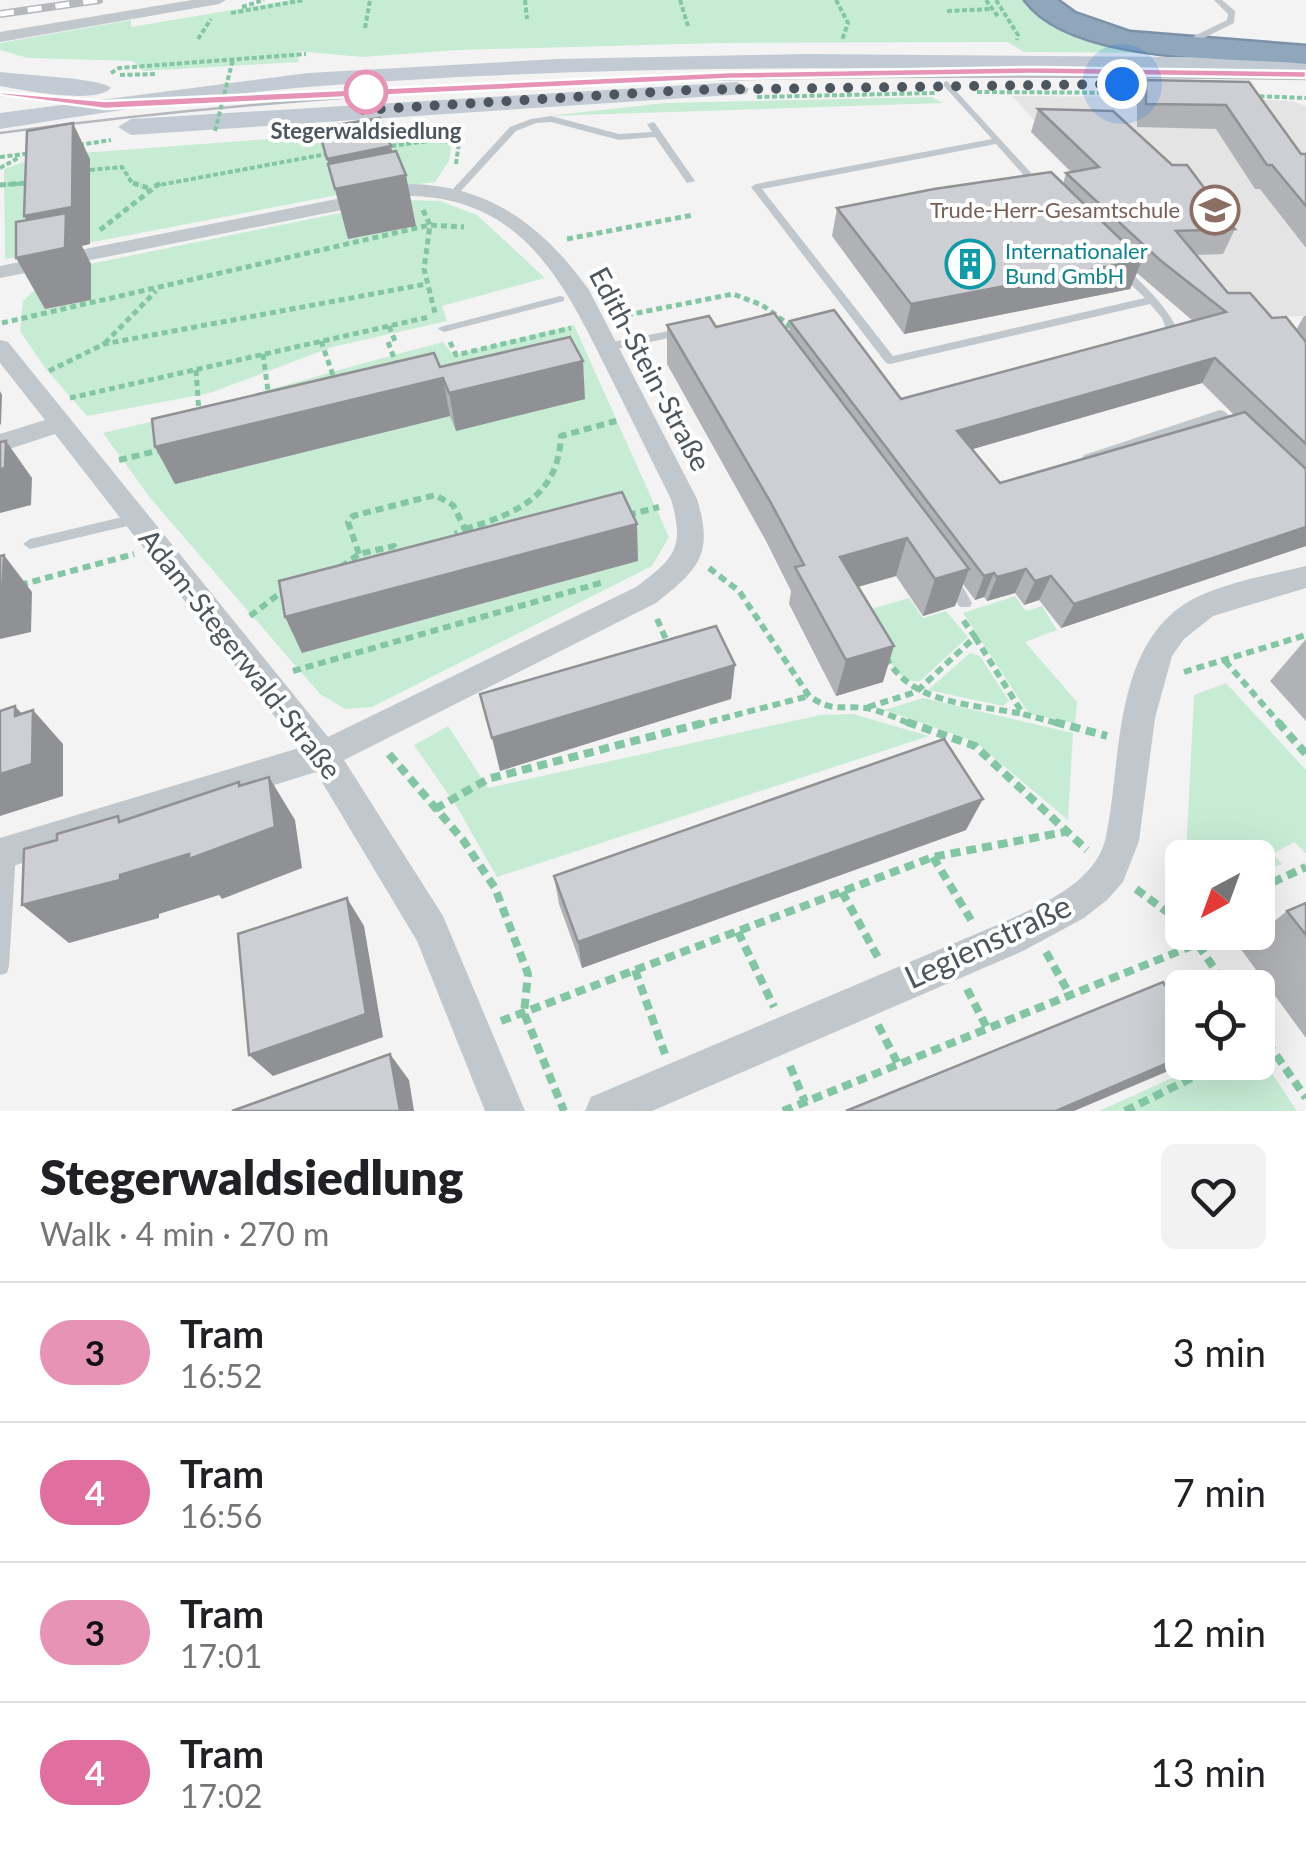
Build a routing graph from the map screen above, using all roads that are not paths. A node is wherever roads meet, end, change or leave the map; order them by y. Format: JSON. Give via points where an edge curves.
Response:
{"nodes":[{"id":1,"x":1039,"y":0,"type":"edge"},
{"id":2,"x":1218,"y":0,"type":"edge"},
{"id":3,"x":223,"y":7,"type":"edge"},
{"id":4,"x":0,"y":37,"type":"edge"},
{"id":5,"x":1181,"y":46,"type":"junction"},
{"id":6,"x":1306,"y":55,"type":"edge"},
{"id":7,"x":1306,"y":65,"type":"edge"},
{"id":8,"x":0,"y":79,"type":"edge"},
{"id":9,"x":298,"y":81,"type":"junction"},
{"id":10,"x":809,"y":86,"type":"dead end"},
{"id":11,"x":1306,"y":87,"type":"edge"},
{"id":12,"x":950,"y":88,"type":"junction"},
{"id":13,"x":760,"y":92,"type":"road end"},
{"id":14,"x":0,"y":121,"type":"edge"},
{"id":15,"x":998,"y":141,"type":"junction"},
{"id":16,"x":0,"y":144,"type":"edge"},
{"id":17,"x":690,"y":181,"type":"dead end"},
{"id":18,"x":448,"y":190,"type":"junction"},
{"id":19,"x":1053,"y":202,"type":"edge"},
{"id":20,"x":1113,"y":262,"type":"edge"},
{"id":21,"x":0,"y":272,"type":"edge"},
{"id":22,"x":560,"y":299,"type":"dead end"},
{"id":23,"x":1153,"y":300,"type":"junction"},
{"id":24,"x":444,"y":330,"type":"dead end"},
{"id":25,"x":706,"y":332,"type":"edge"},
{"id":26,"x":1148,"y":344,"type":"edge"},
{"id":27,"x":0,"y":347,"type":"edge"},
{"id":28,"x":606,"y":347,"type":"junction"},
{"id":29,"x":44,"y":404,"type":"junction"},
{"id":30,"x":1249,"y":442,"type":"edge"},
{"id":31,"x":0,"y":443,"type":"edge"},
{"id":32,"x":1075,"y":462,"type":"edge"},
{"id":33,"x":135,"y":519,"type":"junction"},
{"id":34,"x":30,"y":544,"type":"dead end"},
{"id":35,"x":942,"y":571,"type":"edge"},
{"id":36,"x":1306,"y":578,"type":"edge"},
{"id":37,"x":965,"y":602,"type":"edge"},
{"id":38,"x":322,"y":755,"type":"junction"},
{"id":39,"x":4,"y":853,"type":"edge"},
{"id":40,"x":0,"y":966,"type":"edge"},
{"id":41,"x":505,"y":1111,"type":"edge"},
{"id":42,"x":604,"y":1111,"type":"edge"}],
"edges":[{"from":1,"to":5,"type":"highway","via":[[1088,28]]},
{"from":2,"to":5,"type":"lane","via":[[1232,12],[1231,22]]},
{"from":3,"to":4,"type":"street"},
{"from":5,"to":6,"type":"highway"},
{"from":7,"to":9,"type":"main road","via":[[686,62]]},
{"from":8,"to":9,"type":"main road","via":[[76,88]]},
{"from":9,"to":14,"type":"main road"},
{"from":10,"to":12,"type":"main road"},
{"from":11,"to":12,"type":"main road"},
{"from":12,"to":15,"type":"lane"},
{"from":13,"to":16,"type":"main road","via":[[326,112]]},
{"from":15,"to":19,"type":"lane"},
{"from":15,"to":23,"type":"lane","via":[[756,187],[890,360]]},
{"from":17,"to":18,"type":"lane","via":[[654,129],[626,138],[551,119],[513,129]]},
{"from":18,"to":21,"type":"street","via":[[412,190],[264,217]]},
{"from":18,"to":28,"type":"street","name":"Edith-Stein-Straße","via":[[495,208],[539,244],[578,290]]},
{"from":20,"to":23,"type":"lane"},
{"from":22,"to":24,"type":"lane"},
{"from":23,"to":26,"type":"lane","via":[[1175,337]]},
{"from":25,"to":28,"type":"lane"},
{"from":27,"to":29,"type":"street","name":"Adam-Stegerwald-Straße"},
{"from":28,"to":38,"type":"street","name":"Edith-Stein-Straße","via":[[641,414],[674,503],[693,530],[689,552],[646,594]]},
{"from":29,"to":31,"type":"street"},
{"from":29,"to":33,"type":"street","name":"Adam-Stegerwald-Straße"},
{"from":30,"to":32,"type":"lane","via":[[1220,414]]},
{"from":33,"to":34,"type":"lane"},
{"from":33,"to":38,"type":"street","name":"Adam-Stegerwald-Straße"},
{"from":35,"to":37,"type":"lane"},
{"from":36,"to":42,"type":"street","name":"Legienstraße","via":[[1191,614],[1160,645],[1144,688],[1124,834],[1111,870],[1088,894],[954,962]]},
{"from":38,"to":39,"type":"street"},
{"from":38,"to":41,"type":"street","name":"Adam-Stegerwald-Straße","via":[[430,929]]},
{"from":39,"to":40,"type":"lane"}]}
